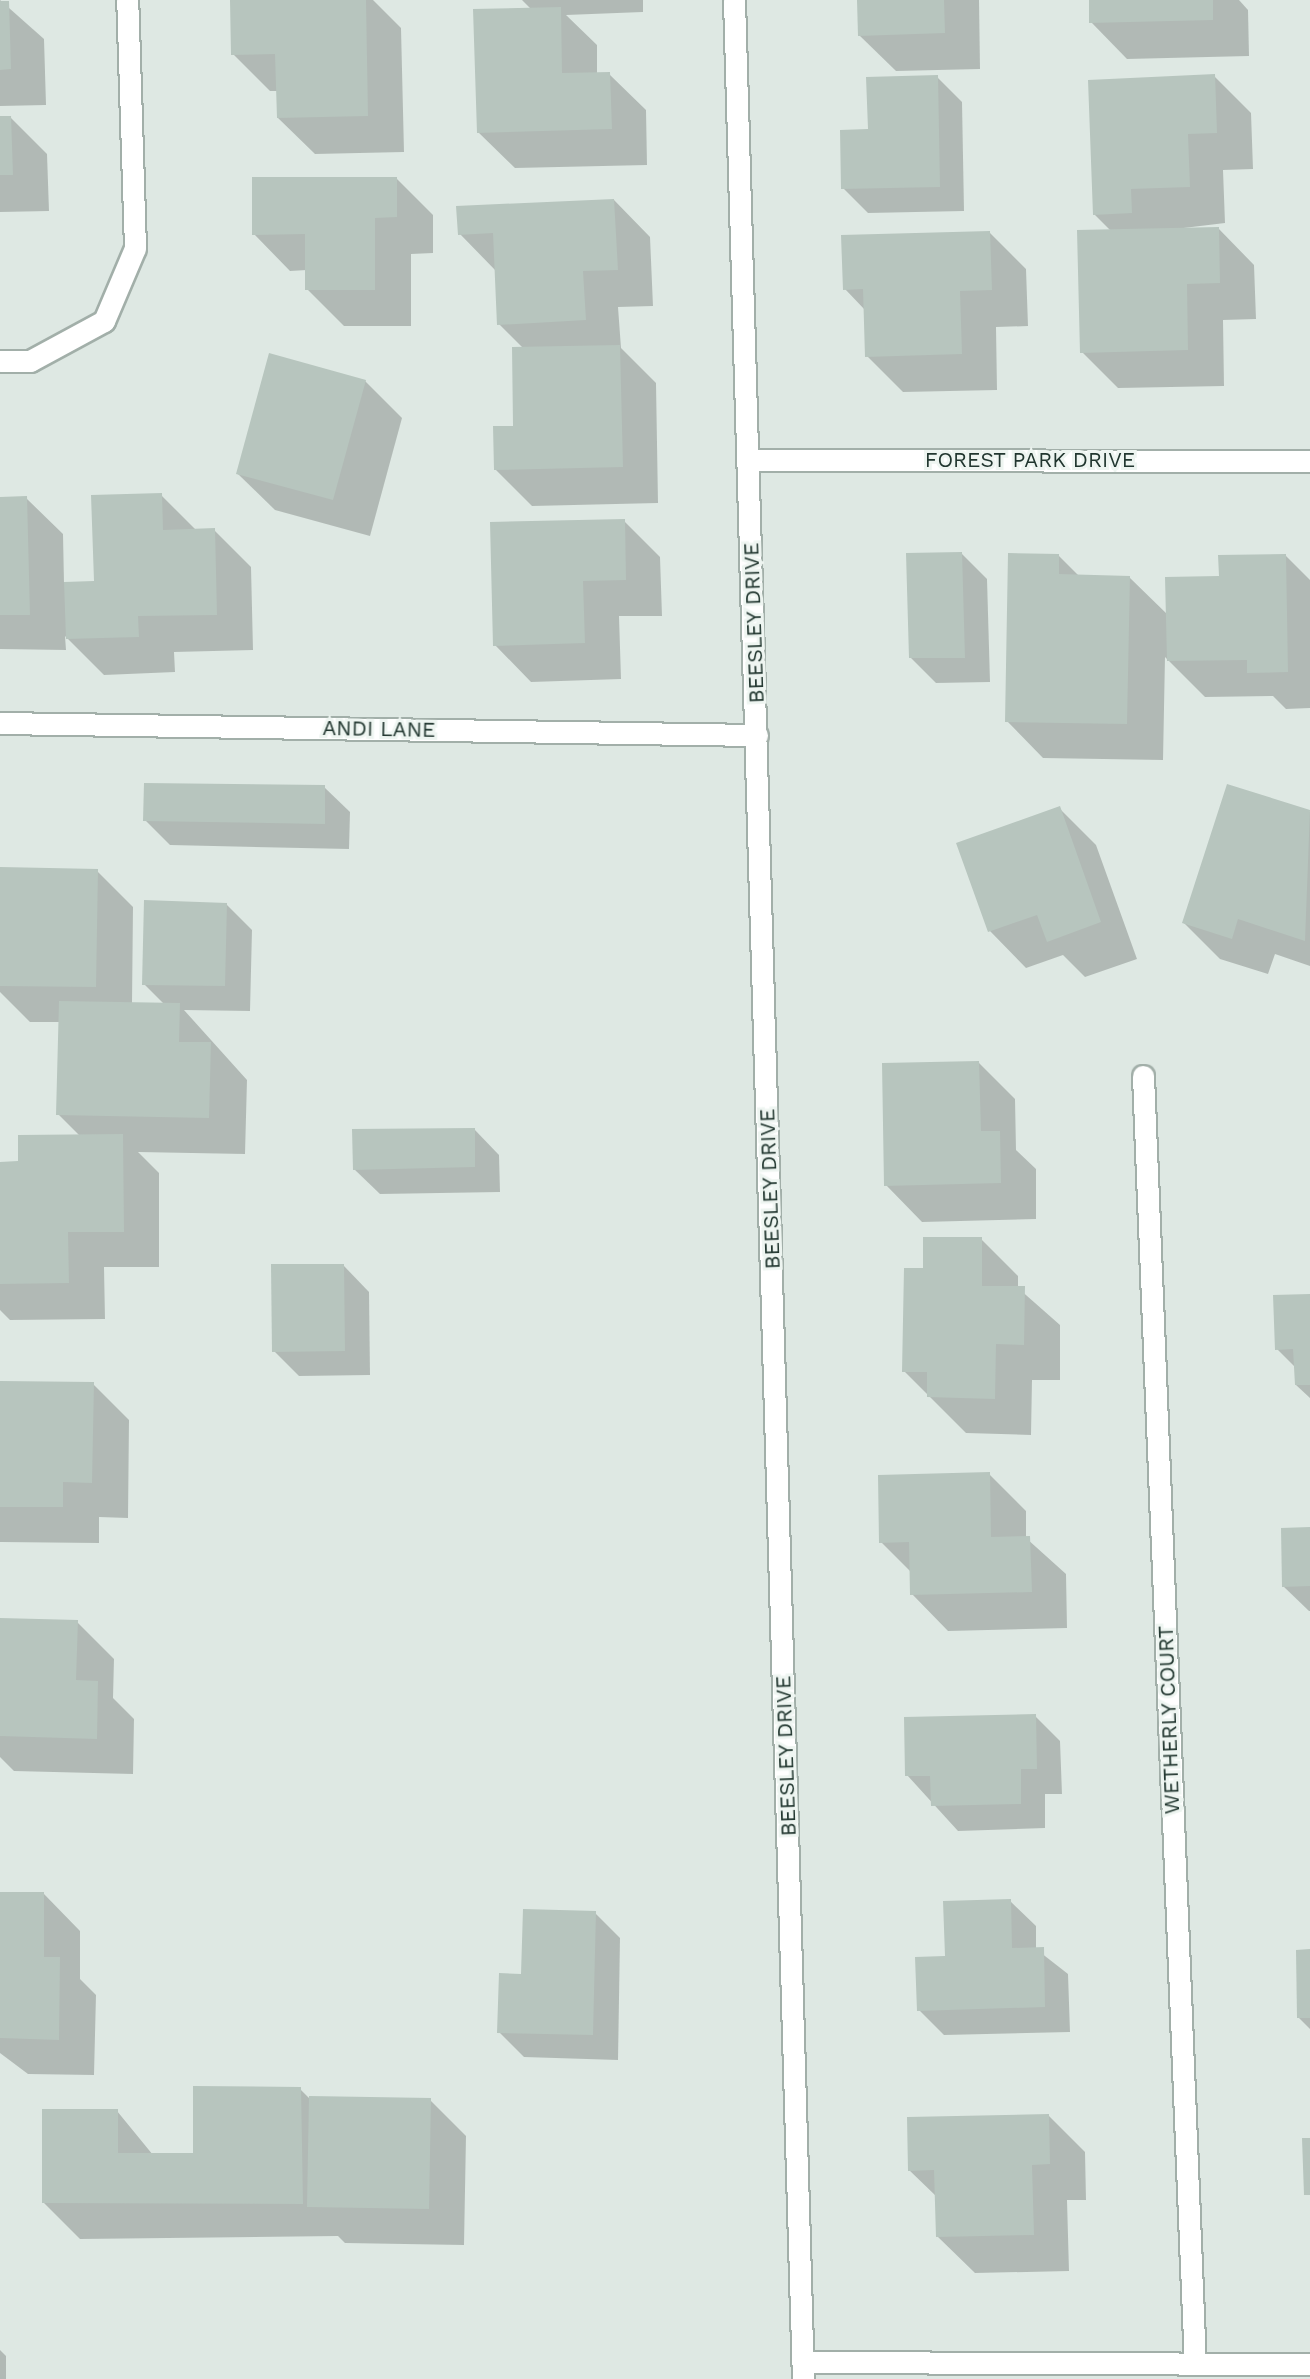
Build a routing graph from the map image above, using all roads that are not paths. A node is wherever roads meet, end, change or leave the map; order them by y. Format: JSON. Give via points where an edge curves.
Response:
{"nodes":[{"id":1,"x":127,"y":0,"type":"edge"},
{"id":2,"x":734,"y":0,"type":"edge"},
{"id":3,"x":0,"y":361,"type":"edge"},
{"id":4,"x":749,"y":460,"type":"junction"},
{"id":5,"x":1310,"y":461,"type":"edge"},
{"id":6,"x":0,"y":723,"type":"edge"},
{"id":7,"x":758,"y":735,"type":"junction"},
{"id":8,"x":1143,"y":1076,"type":"dead end"},
{"id":9,"x":1195,"y":2364,"type":"junction"},
{"id":10,"x":1310,"y":2364,"type":"edge"},
{"id":11,"x":803,"y":2370,"type":"edge"}],
"edges":[{"from":1,"to":3,"type":"street","via":[[135,248],[104,321],[30,361]]},
{"from":2,"to":4,"type":"street","name":"BEESLEY DRIVE"},
{"from":4,"to":5,"type":"street","name":"FOREST PARK DRIVE"},
{"from":4,"to":7,"type":"street","name":"BEESLEY DRIVE"},
{"from":6,"to":7,"type":"street","name":"ANDI LANE"},
{"from":7,"to":11,"type":"street","name":"BEESLEY DRIVE"},
{"from":8,"to":9,"type":"street","name":"WETHERLY COURT"},
{"from":9,"to":10,"type":"street"},
{"from":9,"to":11,"type":"street"}]}
